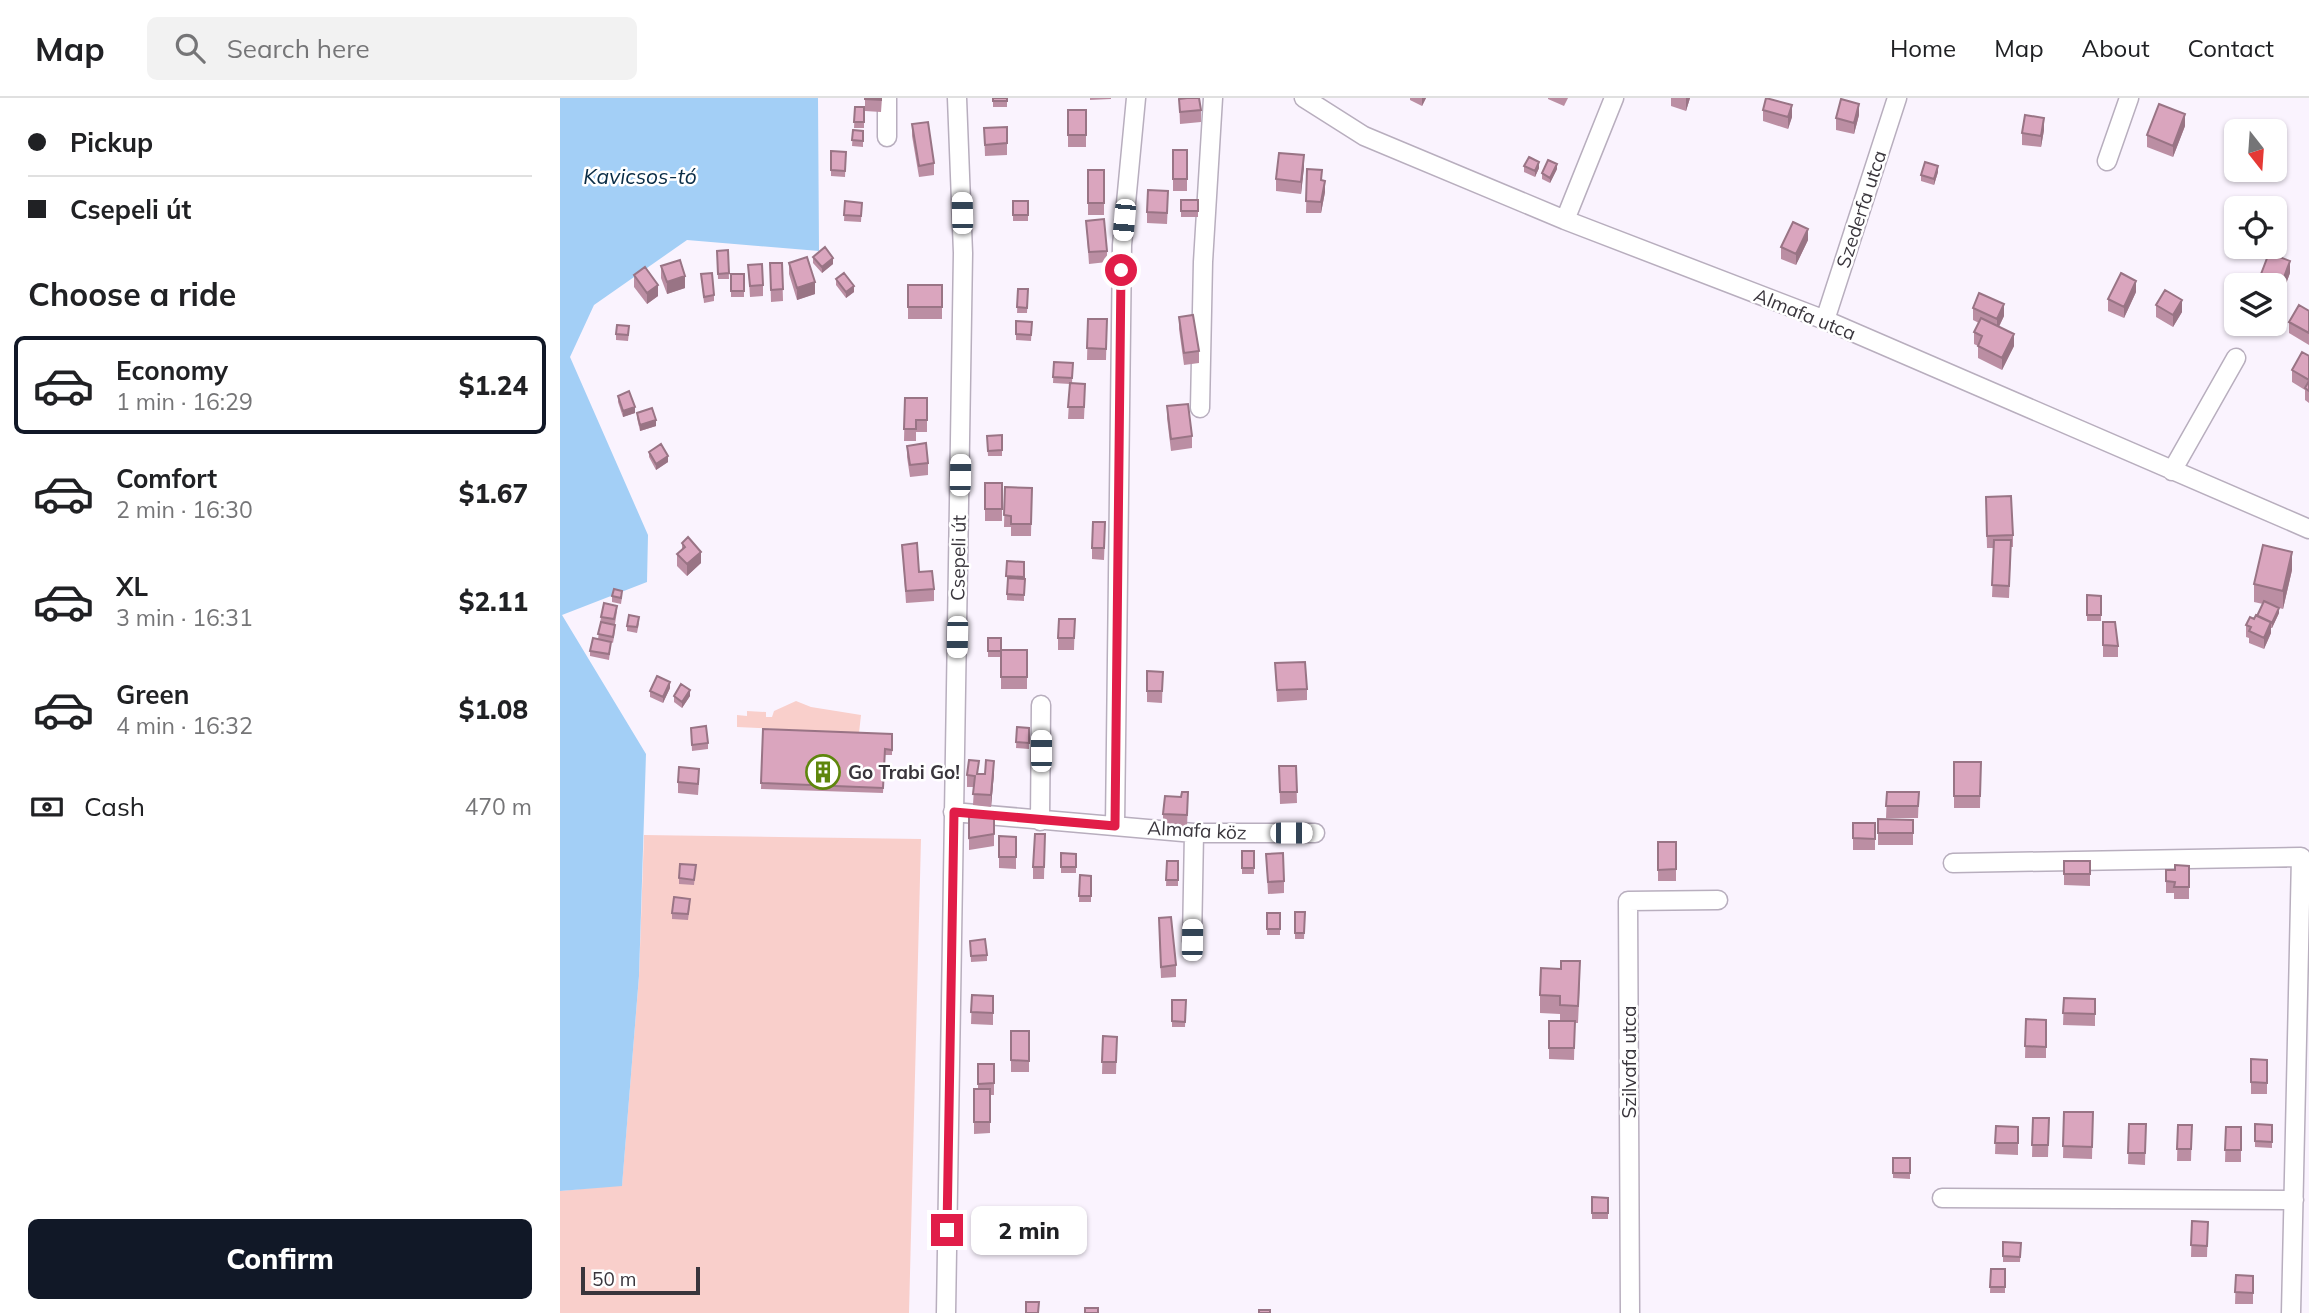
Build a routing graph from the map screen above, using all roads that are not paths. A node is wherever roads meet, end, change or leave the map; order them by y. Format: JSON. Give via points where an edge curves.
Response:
{"nodes":[{"id":1,"x":887,"y":98,"type":"edge"},
{"id":2,"x":957,"y":98,"type":"edge"},
{"id":3,"x":1136,"y":98,"type":"edge"},
{"id":4,"x":1213,"y":98,"type":"edge"},
{"id":5,"x":1304,"y":98,"type":"edge"},
{"id":6,"x":1614,"y":98,"type":"edge"},
{"id":7,"x":1897,"y":98,"type":"edge"},
{"id":8,"x":2129,"y":98,"type":"edge"},
{"id":9,"x":887,"y":137,"type":"dead end"},
{"id":10,"x":2106,"y":161,"type":"dead end"},
{"id":11,"x":1565,"y":220,"type":"junction"},
{"id":12,"x":1825,"y":320,"type":"junction"},
{"id":13,"x":2236,"y":358,"type":"dead end"},
{"id":14,"x":1200,"y":408,"type":"dead end"},
{"id":15,"x":2172,"y":471,"type":"junction"},
{"id":16,"x":2309,"y":529,"type":"edge"},
{"id":17,"x":1041,"y":705,"type":"dead end"},
{"id":18,"x":954,"y":812,"type":"junction"},
{"id":19,"x":1040,"y":821,"type":"junction"},
{"id":20,"x":1115,"y":826,"type":"junction"},
{"id":21,"x":1194,"y":833,"type":"junction"},
{"id":22,"x":1315,"y":834,"type":"dead end"},
{"id":23,"x":1953,"y":863,"type":"dead end"},
{"id":24,"x":1718,"y":900,"type":"dead end"},
{"id":25,"x":1192,"y":940,"type":"dead end"},
{"id":26,"x":1942,"y":1198,"type":"dead end"},
{"id":27,"x":2294,"y":1200,"type":"junction"},
{"id":28,"x":946,"y":1313,"type":"edge"},
{"id":29,"x":1630,"y":1313,"type":"edge"},
{"id":30,"x":2291,"y":1313,"type":"edge"}],
"edges":[{"from":1,"to":9,"type":"street"},
{"from":2,"to":18,"type":"street","name":"Csepeli út","via":[[963,265]]},
{"from":3,"to":20,"type":"street","via":[[1122,245]]},
{"from":4,"to":14,"type":"street"},
{"from":5,"to":11,"type":"street","name":"Almafa utca","via":[[1364,136]]},
{"from":6,"to":11,"type":"street"},
{"from":7,"to":12,"type":"street","name":"Szederfa utca"},
{"from":8,"to":10,"type":"street"},
{"from":11,"to":12,"type":"street","name":"Almafa utca"},
{"from":12,"to":15,"type":"street","name":"Almafa utca"},
{"from":13,"to":15,"type":"street"},
{"from":15,"to":16,"type":"street","name":"Almafa utca"},
{"from":17,"to":19,"type":"street"},
{"from":18,"to":19,"type":"street","name":"Almafa köz"},
{"from":18,"to":28,"type":"street","name":"Csepeli út"},
{"from":19,"to":20,"type":"street","name":"Almafa köz"},
{"from":20,"to":21,"type":"street","name":"Almafa köz"},
{"from":21,"to":22,"type":"street","name":"Almafa köz"},
{"from":21,"to":25,"type":"street"},
{"from":23,"to":27,"type":"street","via":[[2301,857]]},
{"from":24,"to":29,"type":"street","name":"Szilvafa utca","via":[[1628,901]]},
{"from":26,"to":27,"type":"street"},
{"from":27,"to":30,"type":"street"}]}
